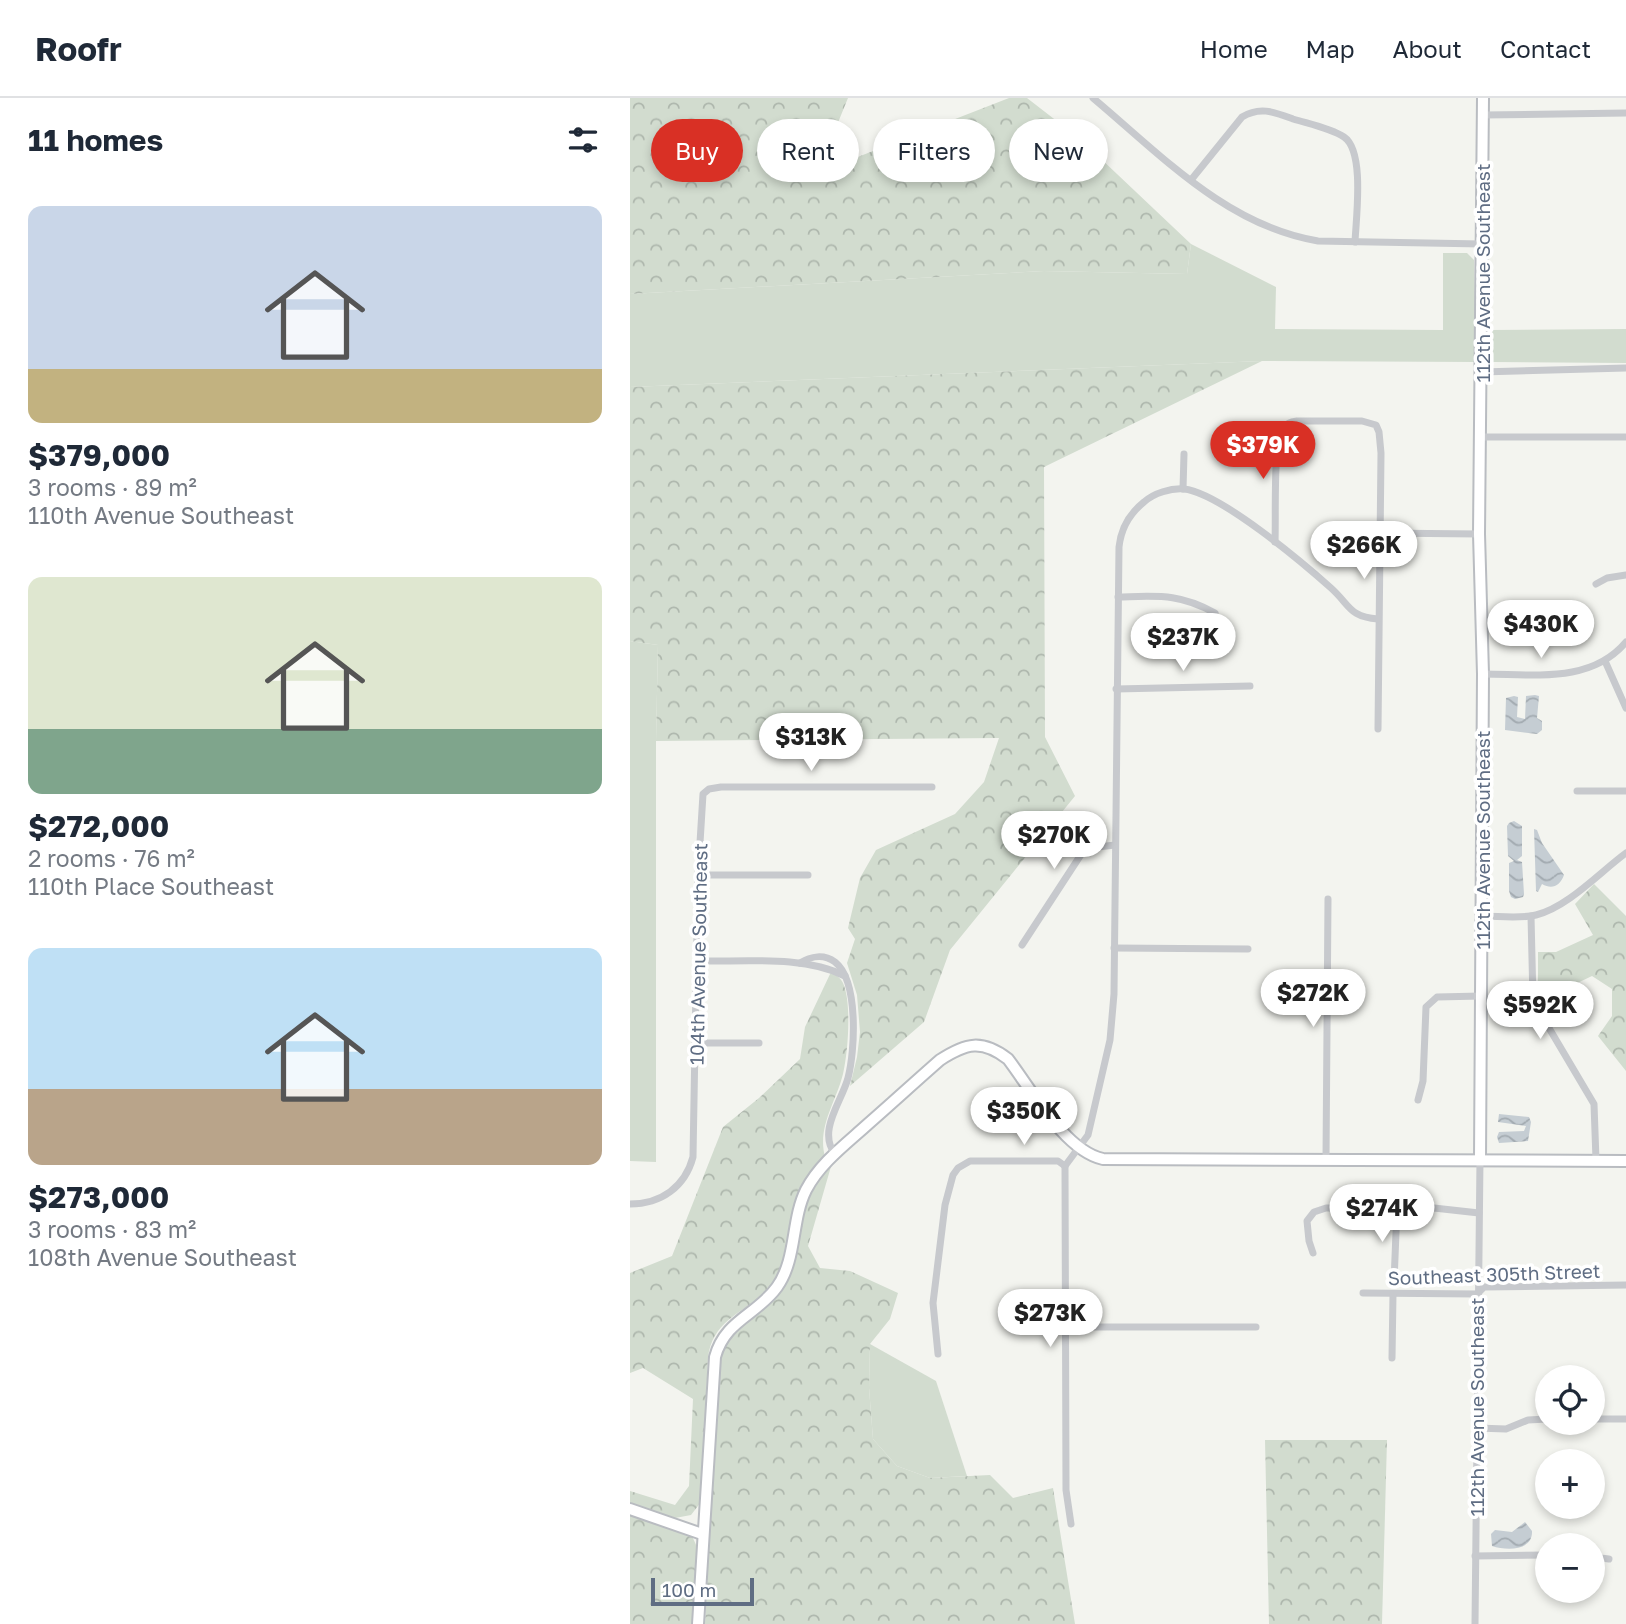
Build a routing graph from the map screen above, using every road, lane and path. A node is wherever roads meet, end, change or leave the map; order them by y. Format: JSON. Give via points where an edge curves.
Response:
{"nodes":[{"id":1,"x":1093,"y":98,"type":"edge"},
{"id":2,"x":1483,"y":98,"type":"edge"},
{"id":3,"x":1626,"y":113,"type":"edge"},
{"id":4,"x":1483,"y":115,"type":"junction"},
{"id":5,"x":1191,"y":180,"type":"junction"},
{"id":6,"x":1355,"y":242,"type":"junction"},
{"id":7,"x":1482,"y":244,"type":"junction"},
{"id":8,"x":1626,"y":368,"type":"edge"},
{"id":9,"x":1481,"y":372,"type":"junction"},
{"id":10,"x":1481,"y":437,"type":"junction"},
{"id":11,"x":1626,"y":437,"type":"edge"},
{"id":12,"x":1184,"y":454,"type":"dead end"},
{"id":13,"x":1183,"y":489,"type":"junction"},
{"id":14,"x":1379,"y":533,"type":"junction"},
{"id":15,"x":1479,"y":534,"type":"junction"},
{"id":16,"x":1275,"y":542,"type":"junction"},
{"id":17,"x":1626,"y":575,"type":"edge"},
{"id":18,"x":1596,"y":584,"type":"dead end"},
{"id":19,"x":1118,"y":597,"type":"junction"},
{"id":20,"x":1215,"y":613,"type":"dead end"},
{"id":21,"x":1378,"y":619,"type":"junction"},
{"id":22,"x":1626,"y":642,"type":"edge"},
{"id":23,"x":1605,"y":661,"type":"junction"},
{"id":24,"x":1483,"y":674,"type":"junction"},
{"id":25,"x":1250,"y":686,"type":"dead end"},
{"id":26,"x":1116,"y":689,"type":"junction"},
{"id":27,"x":1626,"y":708,"type":"edge"},
{"id":28,"x":1378,"y":729,"type":"dead end"},
{"id":29,"x":932,"y":787,"type":"dead end"},
{"id":30,"x":1626,"y":790,"type":"edge"},
{"id":31,"x":1577,"y":791,"type":"dead end"},
{"id":32,"x":1115,"y":845,"type":"junction"},
{"id":33,"x":1626,"y":853,"type":"edge"},
{"id":34,"x":698,"y":874,"type":"junction"},
{"id":35,"x":808,"y":875,"type":"dead end"},
{"id":36,"x":1328,"y":899,"type":"dead end"},
{"id":37,"x":1481,"y":916,"type":"junction"},
{"id":38,"x":1531,"y":916,"type":"junction"},
{"id":39,"x":1022,"y":944,"type":"dead end"},
{"id":40,"x":1114,"y":948,"type":"junction"},
{"id":41,"x":1248,"y":949,"type":"dead end"},
{"id":42,"x":697,"y":961,"type":"junction"},
{"id":43,"x":800,"y":963,"type":"junction"},
{"id":44,"x":845,"y":976,"type":"junction"},
{"id":45,"x":1481,"y":996,"type":"junction"},
{"id":46,"x":696,"y":1043,"type":"junction"},
{"id":47,"x":759,"y":1043,"type":"dead end"},
{"id":48,"x":1418,"y":1100,"type":"dead end"},
{"id":49,"x":1079,"y":1149,"type":"junction"},
{"id":50,"x":835,"y":1154,"type":"junction"},
{"id":51,"x":1326,"y":1159,"type":"junction"},
{"id":52,"x":1480,"y":1159,"type":"junction"},
{"id":53,"x":1596,"y":1160,"type":"junction"},
{"id":54,"x":1626,"y":1161,"type":"edge"},
{"id":55,"x":1065,"y":1166,"type":"junction"},
{"id":56,"x":630,"y":1204,"type":"edge"},
{"id":57,"x":1397,"y":1208,"type":"junction"},
{"id":58,"x":1479,"y":1213,"type":"junction"},
{"id":59,"x":1313,"y":1253,"type":"dead end"},
{"id":60,"x":1394,"y":1282,"type":"dead end"},
{"id":61,"x":1626,"y":1285,"type":"edge"},
{"id":62,"x":1363,"y":1293,"type":"dead end"},
{"id":63,"x":1393,"y":1294,"type":"junction"},
{"id":64,"x":1477,"y":1294,"type":"junction"},
{"id":65,"x":1064,"y":1327,"type":"junction"},
{"id":66,"x":1256,"y":1327,"type":"dead end"},
{"id":67,"x":938,"y":1354,"type":"dead end"},
{"id":68,"x":1392,"y":1358,"type":"dead end"},
{"id":69,"x":1605,"y":1419,"type":"edge"},
{"id":70,"x":1626,"y":1419,"type":"edge"},
{"id":71,"x":1535,"y":1420,"type":"edge"},
{"id":72,"x":1477,"y":1428,"type":"junction"},
{"id":73,"x":630,"y":1509,"type":"edge"},
{"id":74,"x":1071,"y":1524,"type":"dead end"},
{"id":75,"x":702,"y":1534,"type":"junction"},
{"id":76,"x":1535,"y":1555,"type":"edge"},
{"id":77,"x":1475,"y":1556,"type":"junction"},
{"id":78,"x":1605,"y":1559,"type":"edge"},
{"id":79,"x":1609,"y":1559,"type":"dead end"},
{"id":80,"x":698,"y":1624,"type":"edge"},
{"id":81,"x":1475,"y":1624,"type":"edge"}],
"edges":[{"from":1,"to":5,"type":"street"},
{"from":2,"to":4,"type":"street","name":"112th Avenue Southeast"},
{"from":3,"to":4,"type":"street"},
{"from":4,"to":7,"type":"street","name":"112th Avenue Southeast"},
{"from":5,"to":6,"type":"street","via":[[1239,215],[1268,228],[1318,241]]},
{"from":5,"to":6,"type":"street","via":[[1251,111],[1273,111],[1342,136],[1352,145],[1357,168]]},
{"from":6,"to":7,"type":"street"},
{"from":7,"to":9,"type":"street","name":"112th Avenue Southeast"},
{"from":8,"to":9,"type":"street"},
{"from":9,"to":10,"type":"street","name":"112th Avenue Southeast"},
{"from":10,"to":11,"type":"street"},
{"from":10,"to":15,"type":"street","name":"112th Avenue Southeast"},
{"from":12,"to":13,"type":"street"},
{"from":13,"to":16,"type":"street","via":[[1217,502]]},
{"from":13,"to":19,"type":"street","via":[[1153,495],[1131,514],[1121,534]]},
{"from":14,"to":15,"type":"street"},
{"from":14,"to":16,"type":"street","via":[[1378,429],[1362,421],[1297,421],[1283,428],[1278,440]]},
{"from":14,"to":21,"type":"street"},
{"from":15,"to":24,"type":"street","name":"112th Avenue Southeast"},
{"from":16,"to":21,"type":"street","via":[[1357,615]]},
{"from":17,"to":18,"type":"street"},
{"from":19,"to":20,"type":"street","via":[[1172,596]]},
{"from":19,"to":26,"type":"street"},
{"from":21,"to":28,"type":"street"},
{"from":22,"to":23,"type":"street"},
{"from":23,"to":24,"type":"street","via":[[1571,673]]},
{"from":23,"to":27,"type":"street"},
{"from":24,"to":37,"type":"street","name":"112th Avenue Southeast"},
{"from":25,"to":26,"type":"street"},
{"from":26,"to":32,"type":"street"},
{"from":29,"to":34,"type":"street","name":"104th Avenue Southeast","via":[[709,789],[703,794]]},
{"from":30,"to":31,"type":"street"},
{"from":32,"to":39,"type":"street","via":[[1082,853]]},
{"from":32,"to":40,"type":"street"},
{"from":33,"to":38,"type":"street","via":[[1560,903]]},
{"from":34,"to":35,"type":"street"},
{"from":34,"to":42,"type":"street","name":"104th Avenue Southeast"},
{"from":36,"to":51,"type":"street"},
{"from":37,"to":38,"type":"street"},
{"from":37,"to":45,"type":"street","name":"112th Avenue Southeast"},
{"from":38,"to":53,"type":"street","via":[[1533,1001],[1594,1104]]},
{"from":40,"to":41,"type":"street"},
{"from":40,"to":49,"type":"street","via":[[1110,1040],[1088,1135]]},
{"from":42,"to":43,"type":"street"},
{"from":42,"to":46,"type":"street","name":"104th Avenue Southeast"},
{"from":43,"to":44,"type":"street"},
{"from":43,"to":44,"type":"street","via":[[815,957],[831,960]]},
{"from":44,"to":50,"type":"street","via":[[851,997],[853,1048],[849,1076],[829,1126]]},
{"from":45,"to":48,"type":"street","via":[[1430,1001],[1424,1012],[1423,1081]]},
{"from":45,"to":52,"type":"street","name":"112th Avenue Southeast"},
{"from":46,"to":47,"type":"street"},
{"from":46,"to":56,"type":"street","name":"104th Avenue Southeast","via":[[693,1157],[685,1177],[661,1198]]},
{"from":49,"to":50,"type":"street","via":[[1008,1059],[996,1049],[975,1045],[940,1060]]},
{"from":49,"to":51,"type":"street","via":[[1111,1159]]},
{"from":49,"to":55,"type":"street"},
{"from":50,"to":75,"type":"street","via":[[805,1192],[779,1285],[719,1343]]},
{"from":51,"to":52,"type":"street"},
{"from":52,"to":53,"type":"street"},
{"from":52,"to":58,"type":"street","name":"112th Avenue Southeast"},
{"from":53,"to":54,"type":"street"},
{"from":55,"to":65,"type":"street"},
{"from":55,"to":67,"type":"street","via":[[1058,1161],[970,1161],[953,1175],[933,1303]]},
{"from":57,"to":58,"type":"street"},
{"from":57,"to":59,"type":"street","via":[[1314,1212],[1307,1222]]},
{"from":57,"to":60,"type":"street"},
{"from":58,"to":64,"type":"street","name":"112th Avenue Southeast"},
{"from":61,"to":64,"type":"street","name":"Southeast 305th Street","via":[[1484,1287]]},
{"from":62,"to":63,"type":"street","name":"Southeast 305th Street"},
{"from":63,"to":64,"type":"street","name":"Southeast 305th Street"},
{"from":63,"to":68,"type":"street"},
{"from":64,"to":72,"type":"street","name":"112th Avenue Southeast"},
{"from":65,"to":66,"type":"street"},
{"from":65,"to":74,"type":"street","via":[[1066,1490]]},
{"from":69,"to":70,"type":"street"},
{"from":71,"to":72,"type":"street","via":[[1506,1429]]},
{"from":72,"to":77,"type":"street","name":"112th Avenue Southeast"},
{"from":73,"to":75,"type":"street"},
{"from":75,"to":80,"type":"street"},
{"from":76,"to":77,"type":"street"},
{"from":77,"to":81,"type":"street","name":"112th Avenue Southeast"},
{"from":78,"to":79,"type":"street"}]}
